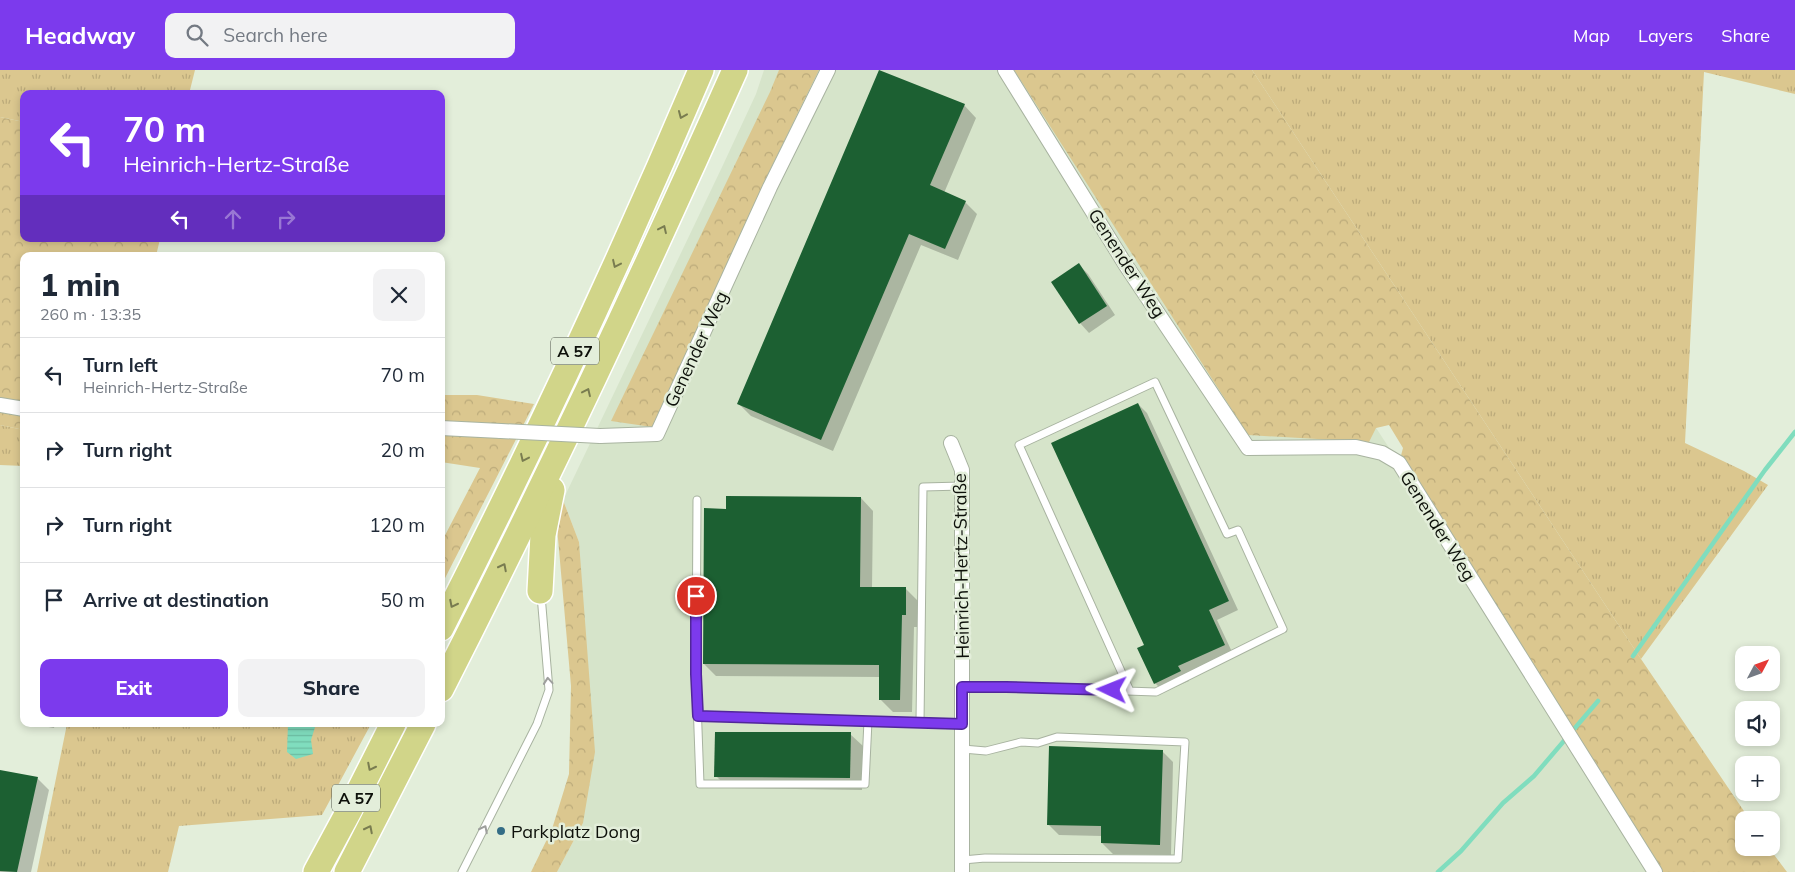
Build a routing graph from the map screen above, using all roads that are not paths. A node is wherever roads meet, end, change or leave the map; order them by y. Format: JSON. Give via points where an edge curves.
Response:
{"nodes":[{"id":1,"x":700,"y":70,"type":"edge"},
{"id":2,"x":735,"y":70,"type":"edge"},
{"id":3,"x":828,"y":70,"type":"edge"},
{"id":4,"x":1005,"y":70,"type":"edge"},
{"id":5,"x":0,"y":405,"type":"edge"},
{"id":6,"x":20,"y":408,"type":"edge"},
{"id":7,"x":445,"y":428,"type":"edge"},
{"id":8,"x":566,"y":436,"type":"junction"},
{"id":9,"x":951,"y":443,"type":"dead end"},
{"id":10,"x":962,"y":486,"type":"junction"},
{"id":11,"x":697,"y":500,"type":"dead end"},
{"id":12,"x":540,"y":591,"type":"joint"},
{"id":13,"x":445,"y":620,"type":"edge"},
{"id":14,"x":445,"y":681,"type":"edge"},
{"id":15,"x":962,"y":687,"type":"junction"},
{"id":16,"x":1130,"y":691,"type":"junction"},
{"id":17,"x":698,"y":716,"type":"junction"},
{"id":18,"x":868,"y":722,"type":"junction"},
{"id":19,"x":920,"y":722,"type":"junction"},
{"id":20,"x":962,"y":724,"type":"junction"},
{"id":21,"x":391,"y":727,"type":"edge"},
{"id":22,"x":421,"y":727,"type":"edge"},
{"id":23,"x":963,"y":749,"type":"junction"},
{"id":24,"x":962,"y":866,"type":"edge"},
{"id":25,"x":316,"y":872,"type":"edge"},
{"id":26,"x":347,"y":872,"type":"edge"},
{"id":27,"x":462,"y":872,"type":"edge"},
{"id":28,"x":1656,"y":872,"type":"edge"}],
"edges":[{"from":1,"to":13,"type":"highway","number":"A 57","one_way":true,"via":[[635,223]]},
{"from":8,"to":2,"type":"highway","number":"A 57","one_way":true},
{"from":3,"to":7,"type":"street","name":"Genender Weg","bridge":true,"via":[[657,434],[600,436]]},
{"from":4,"to":28,"type":"street","name":"Genender Weg","via":[[1125,264],[1248,448],[1356,447],[1382,453],[1399,463]]},
{"from":5,"to":6,"type":"street"},
{"from":8,"to":12,"type":"highway","via":[[545,519]]},
{"from":14,"to":8,"type":"highway","number":"A 57","one_way":true},
{"from":9,"to":10,"type":"street","name":"Heinrich-Hertz-Straße","via":[[962,470]]},
{"from":10,"to":15,"type":"street","name":"Heinrich-Hertz-Straße"},
{"from":10,"to":19,"type":"lane","via":[[923,487]]},
{"from":11,"to":17,"type":"lane"},
{"from":27,"to":12,"type":"lane","one_way":true,"via":[[537,724],[549,690]]},
{"from":15,"to":16,"type":"lane"},
{"from":15,"to":20,"type":"street","name":"Heinrich-Hertz-Straße"},
{"from":16,"to":16,"type":"lane","via":[[1156,692],[1283,629],[1238,530],[1227,534],[1155,382],[1019,445]]},
{"from":17,"to":18,"type":"lane"},
{"from":17,"to":18,"type":"lane","via":[[700,784],[865,784]]},
{"from":18,"to":19,"type":"lane"},
{"from":19,"to":20,"type":"lane"},
{"from":20,"to":23,"type":"street","name":"Heinrich-Hertz-Straße"},
{"from":21,"to":25,"type":"highway","number":"A 57","one_way":true},
{"from":26,"to":22,"type":"highway","number":"A 57","one_way":true},
{"from":23,"to":24,"type":"street","name":"Heinrich-Hertz-Straße"},
{"from":23,"to":24,"type":"lane","via":[[986,750],[1057,738],[1185,742],[1178,859],[985,858]]}]}
